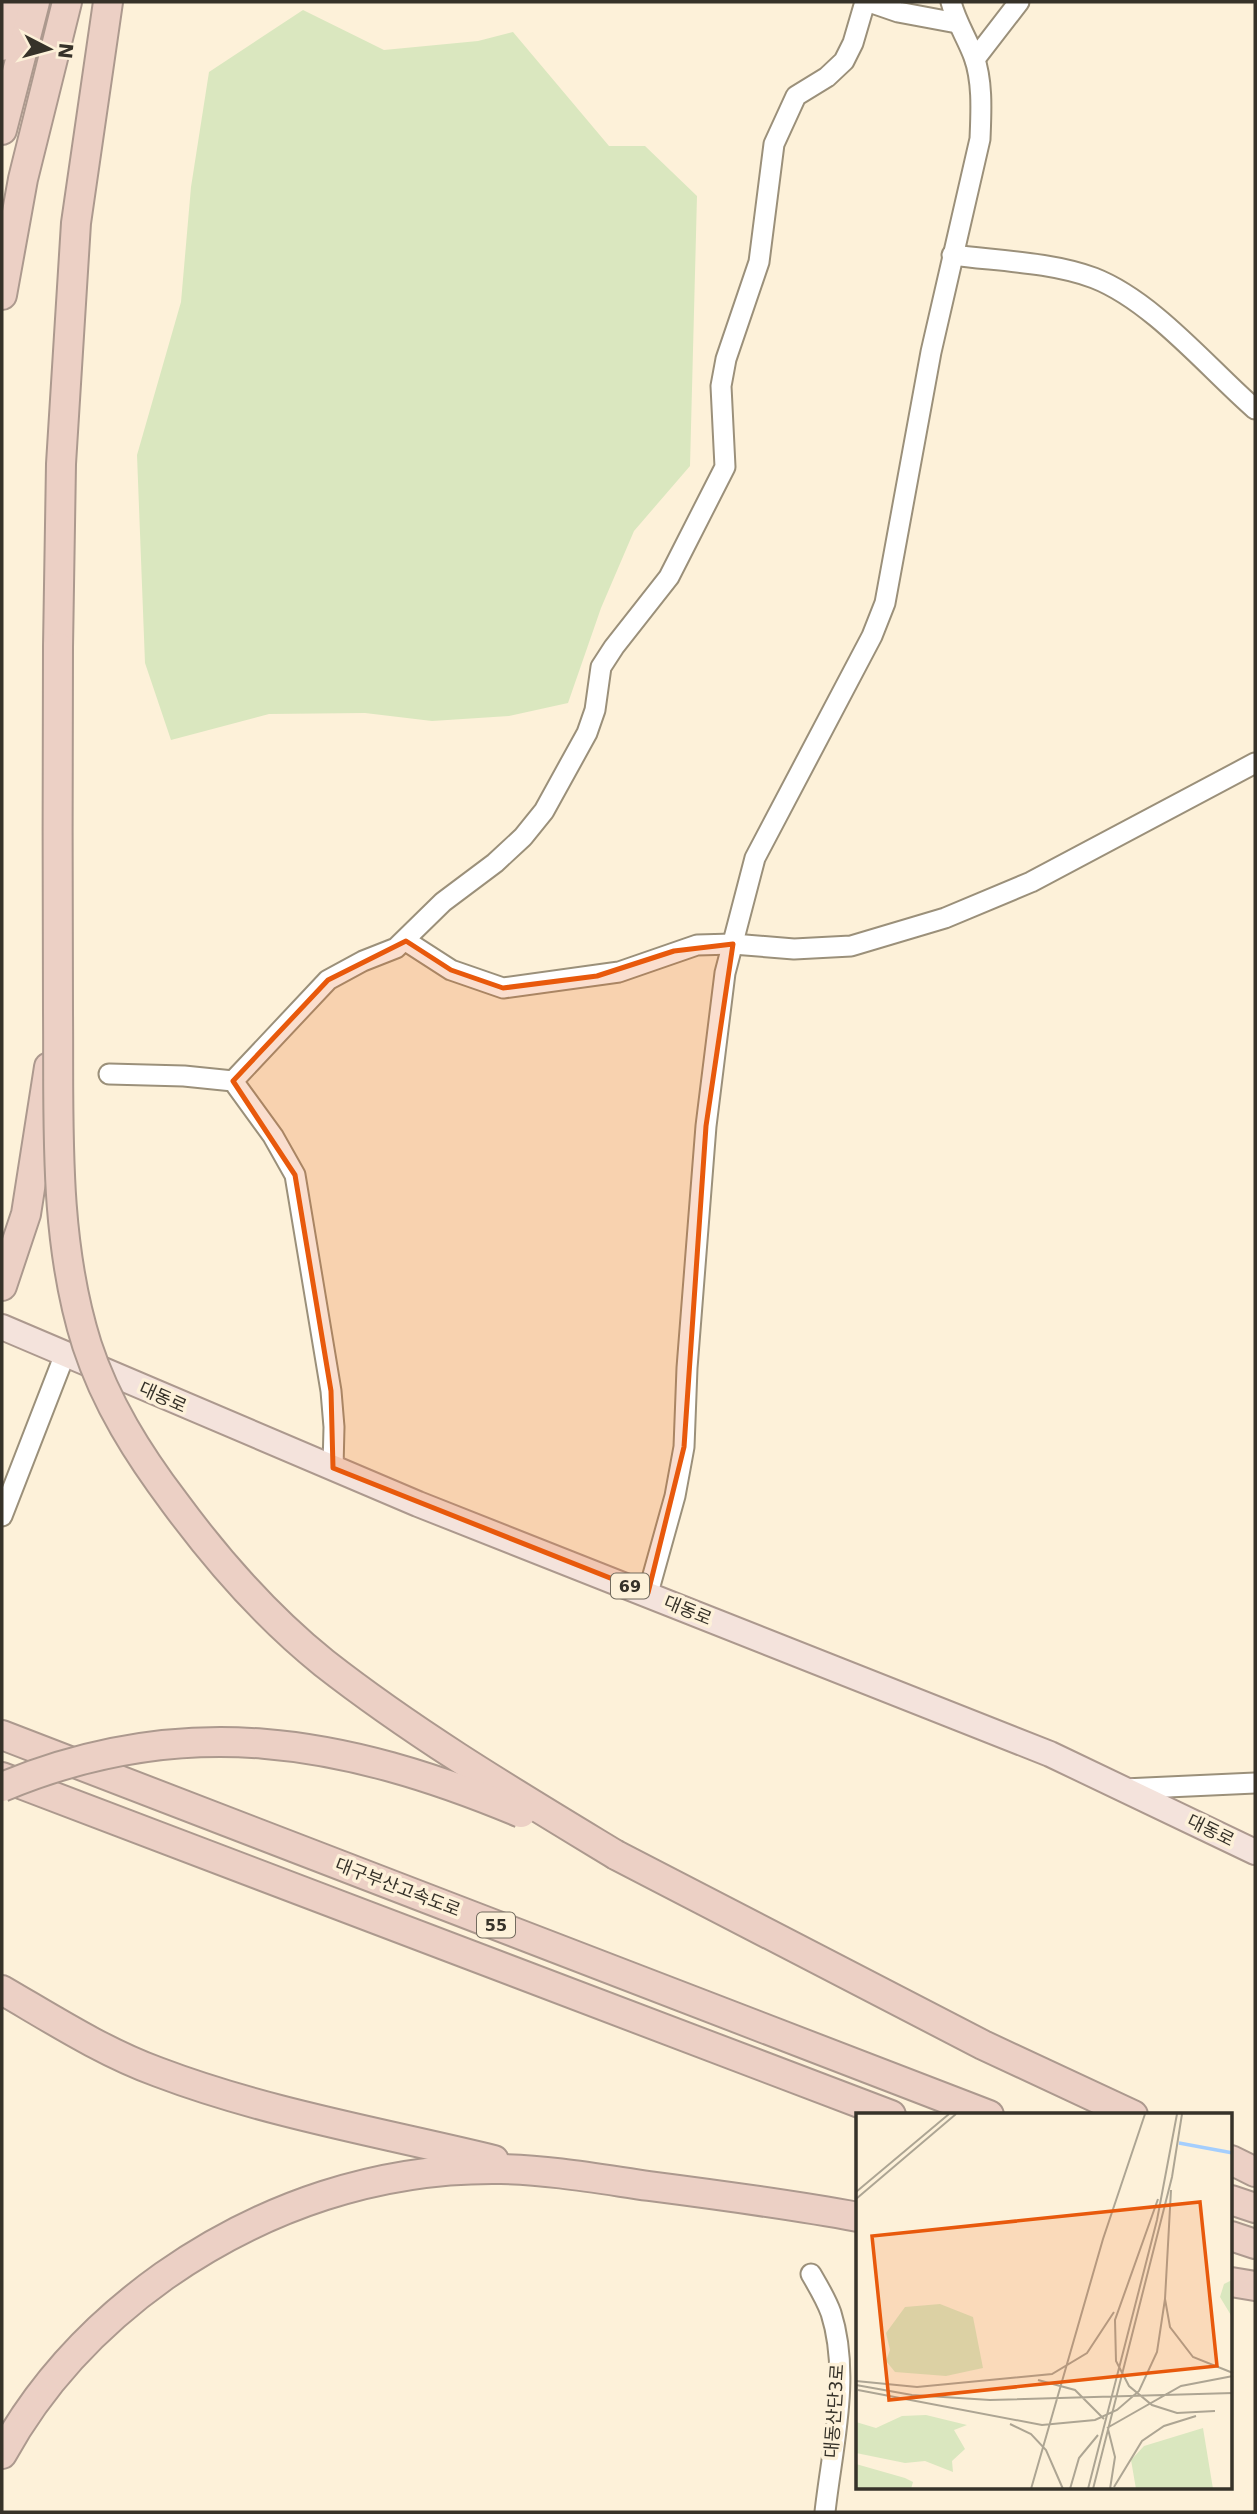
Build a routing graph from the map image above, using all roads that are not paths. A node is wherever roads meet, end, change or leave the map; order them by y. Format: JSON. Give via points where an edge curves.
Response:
{"nodes":[{"id":1,"x":17,"y":2,"type":"edge"},
{"id":2,"x":35,"y":2,"type":"edge"},
{"id":3,"x":67,"y":2,"type":"edge"},
{"id":4,"x":108,"y":2,"type":"edge"},
{"id":5,"x":867,"y":2,"type":"edge"},
{"id":6,"x":951,"y":2,"type":"edge"},
{"id":7,"x":1019,"y":2,"type":"edge"},
{"id":8,"x":957,"y":23,"type":"junction"},
{"id":9,"x":2,"y":46,"type":"edge"},
{"id":10,"x":975,"y":59,"type":"junction"},
{"id":11,"x":2,"y":130,"type":"edge"},
{"id":12,"x":952,"y":255,"type":"junction"},
{"id":13,"x":2,"y":295,"type":"edge"},
{"id":14,"x":1255,"y":409,"type":"edge"},
{"id":15,"x":57,"y":758,"type":"junction"},
{"id":16,"x":1255,"y":763,"type":"edge"},
{"id":17,"x":406,"y":941,"type":"junction"},
{"id":18,"x":733,"y":944,"type":"junction"},
{"id":19,"x":109,"y":1074,"type":"dead end"},
{"id":20,"x":233,"y":1081,"type":"junction"},
{"id":21,"x":2,"y":1286,"type":"edge"},
{"id":22,"x":2,"y":1327,"type":"edge"},
{"id":23,"x":65,"y":1354,"type":"junction"},
{"id":24,"x":333,"y":1468,"type":"junction"},
{"id":25,"x":2,"y":1516,"type":"edge"},
{"id":26,"x":648,"y":1593,"type":"junction"},
{"id":27,"x":2,"y":1735,"type":"edge"},
{"id":28,"x":2,"y":1777,"type":"edge"},
{"id":29,"x":1255,"y":1783,"type":"edge"},
{"id":30,"x":2,"y":1787,"type":"edge"},
{"id":31,"x":1124,"y":1789,"type":"junction"},
{"id":32,"x":1255,"y":1852,"type":"edge"},
{"id":33,"x":616,"y":1855,"type":"junction"},
{"id":34,"x":2,"y":1990,"type":"edge"},
{"id":35,"x":886,"y":2113,"type":"edge"},
{"id":36,"x":984,"y":2113,"type":"edge"},
{"id":37,"x":1129,"y":2113,"type":"edge"},
{"id":38,"x":1232,"y":2161,"type":"edge"},
{"id":39,"x":1255,"y":2172,"type":"edge"},
{"id":40,"x":552,"y":2173,"type":"junction"},
{"id":41,"x":1232,"y":2200,"type":"edge"},
{"id":42,"x":1255,"y":2208,"type":"edge"},
{"id":43,"x":856,"y":2217,"type":"edge"},
{"id":44,"x":1232,"y":2236,"type":"edge"},
{"id":45,"x":1255,"y":2244,"type":"edge"},
{"id":46,"x":811,"y":2274,"type":"dead end"},
{"id":47,"x":1232,"y":2282,"type":"edge"},
{"id":48,"x":1255,"y":2286,"type":"edge"},
{"id":49,"x":2,"y":2454,"type":"edge"},
{"id":50,"x":824,"y":2512,"type":"edge"}],
"edges":[{"from":1,"to":9,"type":"highway"},
{"from":2,"to":11,"type":"highway"},
{"from":3,"to":13,"type":"highway","via":[[23,179]]},
{"from":4,"to":15,"type":"highway","bridge":true,"via":[[76,223],[61,464]]},
{"from":5,"to":8,"type":"street"},
{"from":5,"to":17,"type":"street","via":[[844,61],[796,96],[775,144],[759,262],[721,386],[726,467],[712,499],[669,577],[601,667],[587,733],[544,811],[523,837],[443,902]]},
{"from":6,"to":8,"type":"street"},
{"from":7,"to":10,"type":"street"},
{"from":8,"to":10,"type":"street"},
{"from":10,"to":12,"type":"street","via":[[982,104],[980,139]]},
{"from":12,"to":14,"type":"street","via":[[1094,278],[1163,323]]},
{"from":12,"to":18,"type":"street","via":[[885,603],[755,858]]},
{"from":15,"to":21,"type":"highway","bridge":true,"via":[[49,1073],[26,1214]]},
{"from":15,"to":33,"type":"highway","bridge":true,"via":[[59,1148],[66,1262],[87,1345],[118,1419],[201,1538],[321,1660],[506,1789]]},
{"from":16,"to":18,"type":"street","via":[[1031,882],[945,918],[851,946],[794,949]]},
{"from":17,"to":18,"type":"street","via":[[451,970],[503,988],[608,974],[685,948]]},
{"from":17,"to":20,"type":"street","via":[[328,980]]},
{"from":18,"to":26,"type":"street","via":[[706,1126],[684,1447]]},
{"from":19,"to":20,"type":"street"},
{"from":20,"to":24,"type":"street","via":[[295,1174],[331,1391]]},
{"from":22,"to":23,"type":"main road","name":"대동로","number":"69"},
{"from":23,"to":24,"type":"main road","name":"대동로","number":"69"},
{"from":23,"to":25,"type":"street"},
{"from":24,"to":26,"type":"main road","name":"대동로","number":"69"},
{"from":26,"to":31,"type":"main road","name":"대동로","number":"69","via":[[1050,1754]]},
{"from":27,"to":36,"type":"highway","name":"대구부산고속도로","number":"55"},
{"from":28,"to":35,"type":"highway","number":"55"},
{"from":29,"to":31,"type":"street"},
{"from":30,"to":33,"type":"highway","bridge":true,"via":[[49,1767],[176,1742],[278,1743],[426,1776]]},
{"from":31,"to":32,"type":"main road","name":"대동로","number":"69"},
{"from":33,"to":37,"type":"highway","via":[[983,2045]]},
{"from":34,"to":40,"type":"highway","via":[[156,2072],[233,2097]]},
{"from":38,"to":39,"type":"highway"},
{"from":40,"to":43,"type":"highway"},
{"from":40,"to":49,"type":"highway","via":[[502,2169],[400,2176],[334,2190],[289,2206],[190,2258],[138,2294],[88,2339],[44,2388]]},
{"from":41,"to":42,"type":"highway"},
{"from":44,"to":45,"type":"highway"},
{"from":46,"to":50,"type":"street","name":"대동산단3로","via":[[830,2310],[840,2385]]},
{"from":47,"to":48,"type":"highway"}]}
